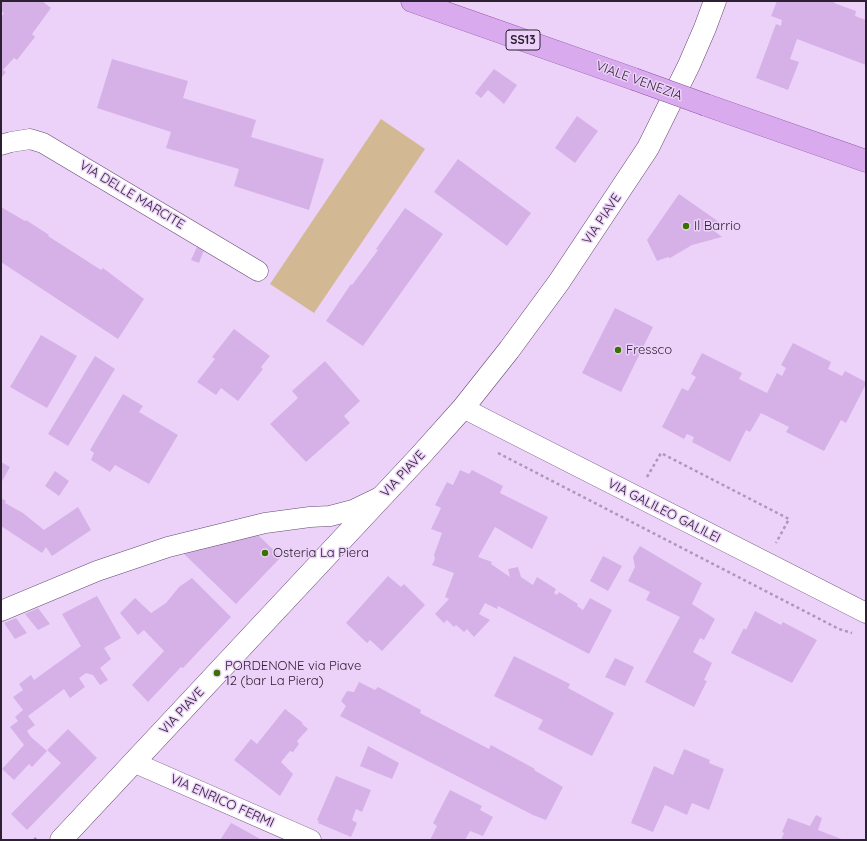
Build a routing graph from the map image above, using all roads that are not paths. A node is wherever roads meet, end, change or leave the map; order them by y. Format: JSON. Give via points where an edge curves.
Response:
{"nodes":[{"id":1,"x":412,"y":1,"type":"edge"},
{"id":2,"x":715,"y":1,"type":"edge"},
{"id":3,"x":1,"y":145,"type":"edge"},
{"id":4,"x":866,"y":161,"type":"edge"},
{"id":5,"x":258,"y":271,"type":"dead end"},
{"id":6,"x":463,"y":408,"type":"junction"},
{"id":7,"x":383,"y":495,"type":"junction"},
{"id":8,"x":1,"y":611,"type":"edge"},
{"id":9,"x":866,"y":613,"type":"edge"},
{"id":10,"x":133,"y":762,"type":"junction"},
{"id":11,"x":61,"y":840,"type":"edge"},
{"id":12,"x":311,"y":840,"type":"edge"}],
"edges":[{"from":1,"to":4,"type":"main road","name":"VIALE VENEZIA","number":"SS13","bridge":true},
{"from":2,"to":6,"type":"street","name":"VIA PIAVE","via":[[689,65],[648,148],[554,288]]},
{"from":3,"to":5,"type":"street","name":"VIA DELLE MARCITE","via":[[30,139],[43,143]]},
{"from":6,"to":7,"type":"street","name":"VIA PIAVE"},
{"from":6,"to":9,"type":"street","name":"VIA GALILEO GALILEI"},
{"from":7,"to":8,"type":"street","via":[[353,510],[330,516],[265,522],[168,547],[97,571]]},
{"from":7,"to":10,"type":"street","name":"VIA PIAVE"},
{"from":10,"to":11,"type":"street","name":"VIA PIAVE"},
{"from":10,"to":12,"type":"street","name":"VIA ENRICO FERMI"}]}
